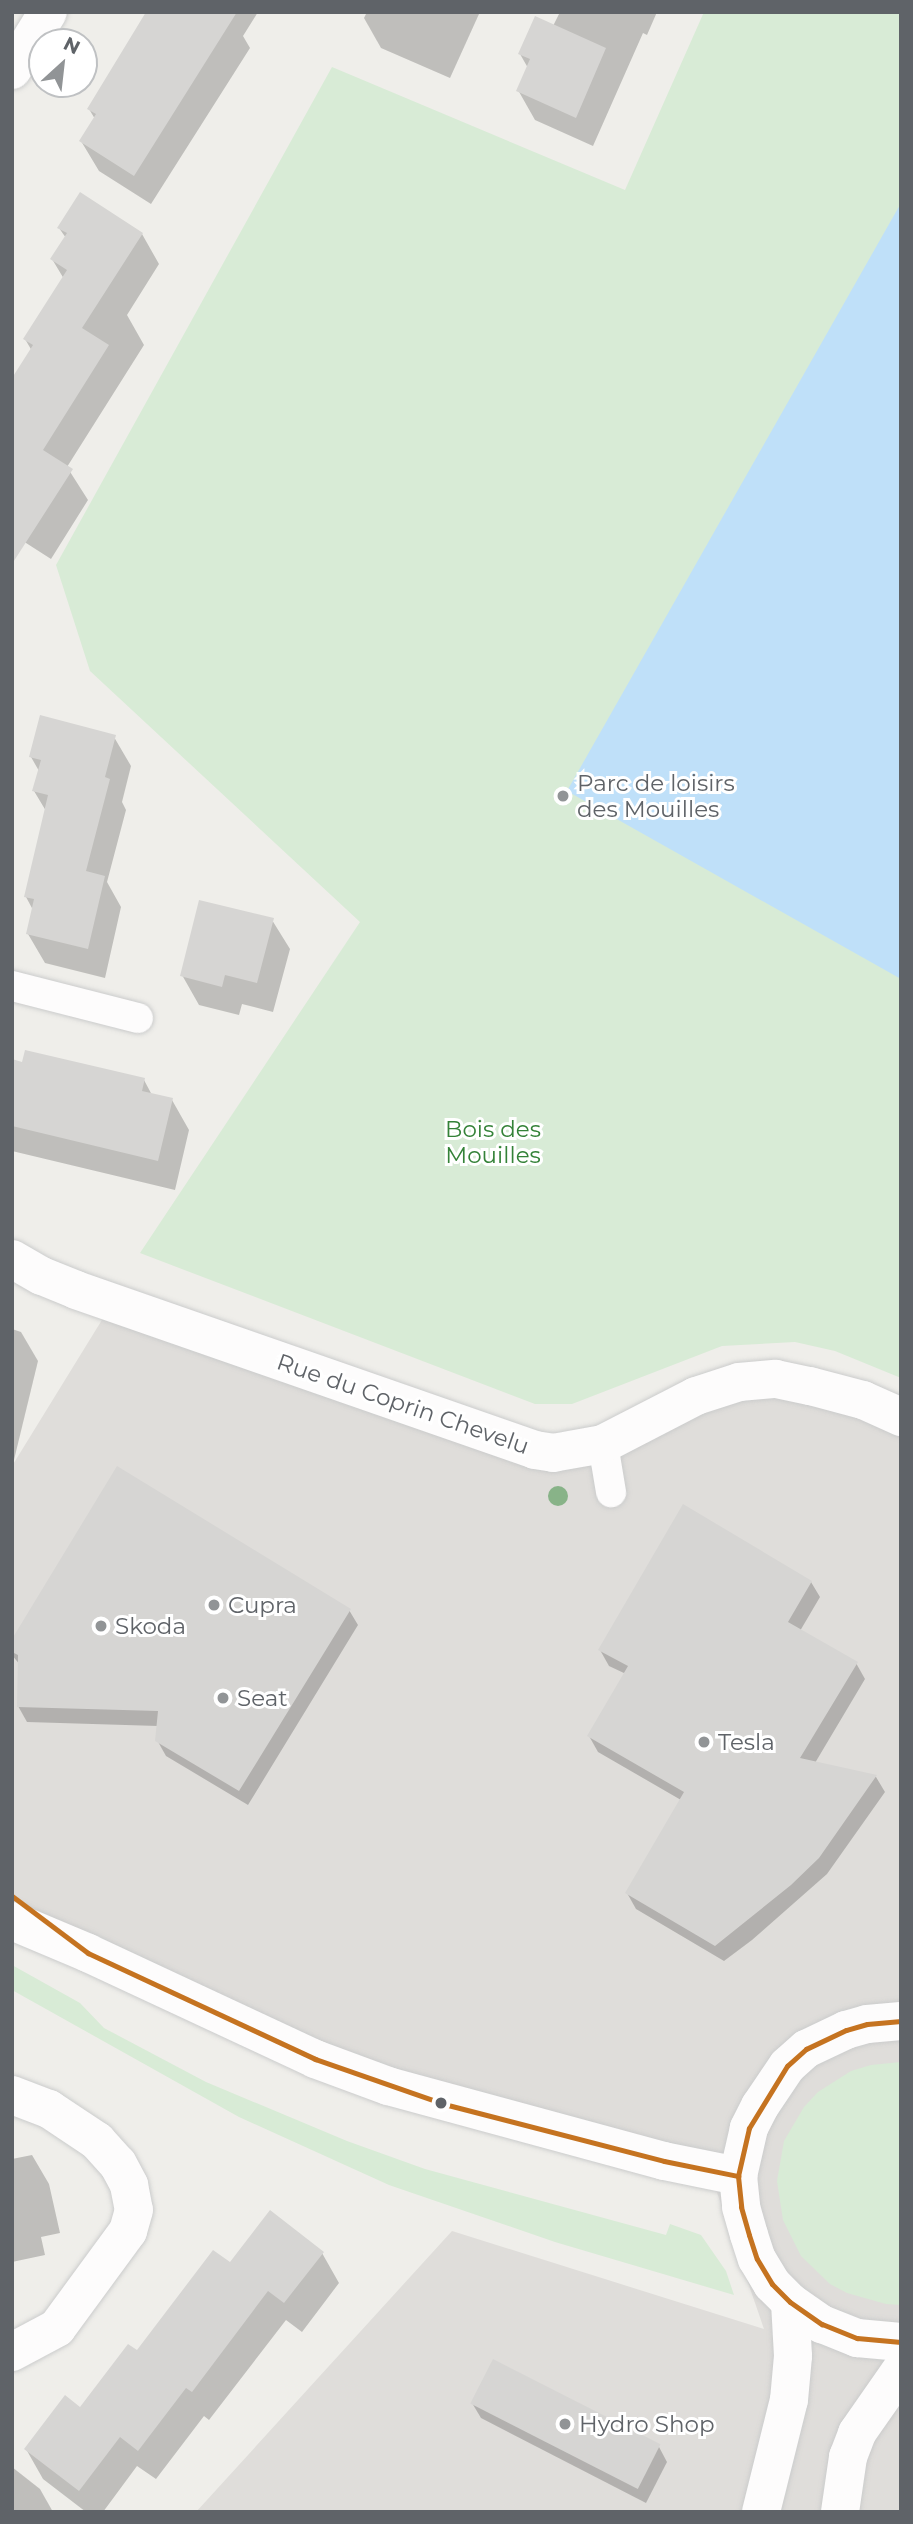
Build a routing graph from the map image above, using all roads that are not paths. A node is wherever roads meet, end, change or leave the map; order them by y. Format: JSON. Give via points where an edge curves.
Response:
{"nodes":[{"id":1,"x":48,"y":12,"type":"edge"},
{"id":2,"x":12,"y":70,"type":"edge"},
{"id":3,"x":12,"y":986,"type":"edge"},
{"id":4,"x":138,"y":1017,"type":"dead end"},
{"id":5,"x":12,"y":1259,"type":"edge"},
{"id":6,"x":901,"y":1417,"type":"edge"},
{"id":7,"x":603,"y":1444,"type":"junction"},
{"id":8,"x":611,"y":1492,"type":"dead end"},
{"id":9,"x":12,"y":1896,"type":"edge"},
{"id":10,"x":12,"y":1922,"type":"edge"},
{"id":11,"x":88,"y":1953,"type":"junction"},
{"id":12,"x":901,"y":2021,"type":"edge"},
{"id":13,"x":12,"y":2095,"type":"edge"},
{"id":14,"x":738,"y":2176,"type":"junction"},
{"id":15,"x":790,"y":2302,"type":"junction"},
{"id":16,"x":901,"y":2342,"type":"edge"},
{"id":17,"x":12,"y":2352,"type":"edge"},
{"id":18,"x":901,"y":2370,"type":"edge"},
{"id":19,"x":761,"y":2512,"type":"edge"},
{"id":20,"x":841,"y":2512,"type":"edge"}],
"edges":[{"from":1,"to":2,"type":"street"},
{"from":3,"to":4,"type":"lane"},
{"from":5,"to":7,"type":"street","name":"Rue du Coprin Chevelu","via":[[103,1299],[519,1447],[553,1453]]},
{"from":6,"to":7,"type":"street","name":"Rue du Coprin Chevelu","via":[[863,1400],[810,1386],[776,1379],[738,1382],[695,1396]]},
{"from":7,"to":8,"type":"lane"},
{"from":9,"to":11,"type":"street"},
{"from":10,"to":11,"type":"street"},
{"from":11,"to":14,"type":"street","via":[[304,2054],[388,2086],[664,2161]]},
{"from":12,"to":14,"type":"street","via":[[846,2029],[806,2049],[788,2066],[749,2128]]},
{"from":13,"to":17,"type":"street","via":[[49,2109],[97,2141],[129,2185],[134,2210],[128,2231],[57,2328]]},
{"from":14,"to":15,"type":"street","via":[[741,2207],[757,2259]]},
{"from":15,"to":16,"type":"street","via":[[822,2324],[858,2338]]},
{"from":15,"to":19,"type":"street","via":[[793,2356],[789,2400]]},
{"from":18,"to":20,"type":"street","via":[[857,2433],[848,2457]]}]}
